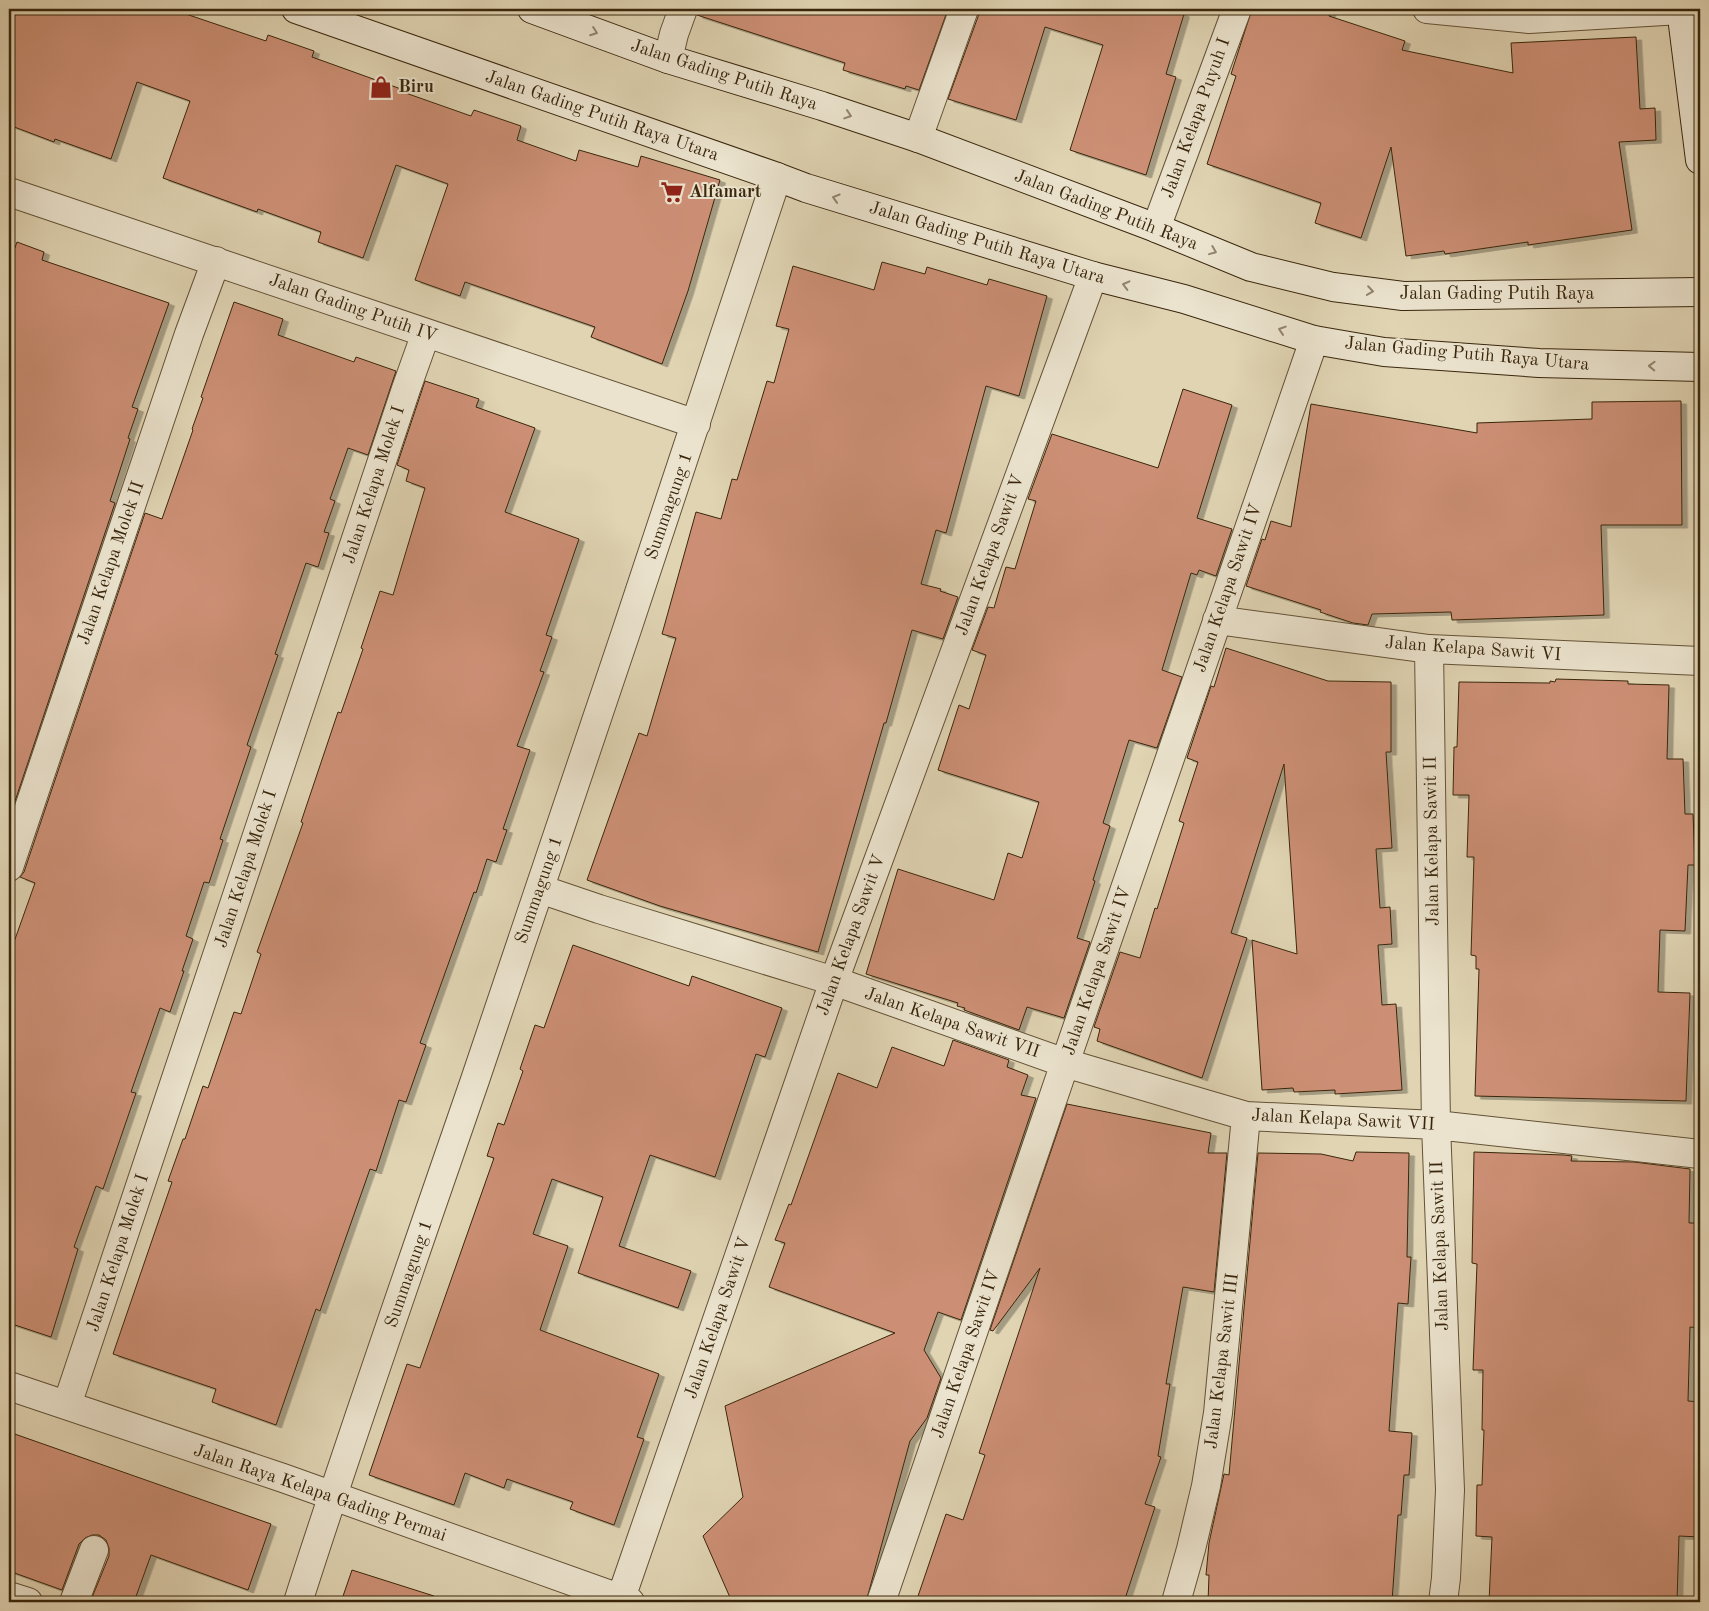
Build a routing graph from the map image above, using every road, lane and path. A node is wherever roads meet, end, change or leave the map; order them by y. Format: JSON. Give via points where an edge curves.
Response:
{"nodes":[{"id":1,"x":296,"y":9,"type":"edge"},
{"id":2,"x":532,"y":9,"type":"edge"},
{"id":3,"x":683,"y":9,"type":"edge"},
{"id":4,"x":964,"y":9,"type":"edge"},
{"id":5,"x":1237,"y":9,"type":"edge"},
{"id":6,"x":1427,"y":9,"type":"edge"},
{"id":7,"x":1681,"y":9,"type":"edge"},
{"id":8,"x":668,"y":59,"type":"junction"},
{"id":9,"x":918,"y":138,"type":"junction"},
{"id":10,"x":1700,"y":160,"type":"edge"},
{"id":11,"x":777,"y":177,"type":"junction"},
{"id":12,"x":9,"y":192,"type":"edge"},
{"id":13,"x":1156,"y":228,"type":"junction"},
{"id":14,"x":216,"y":261,"type":"junction"},
{"id":15,"x":1093,"y":276,"type":"junction"},
{"id":16,"x":1700,"y":292,"type":"edge"},
{"id":17,"x":426,"y":333,"type":"junction"},
{"id":18,"x":1314,"y":340,"type":"junction"},
{"id":19,"x":1700,"y":368,"type":"edge"},
{"id":20,"x":696,"y":424,"type":"junction"},
{"id":21,"x":1217,"y":620,"type":"junction"},
{"id":22,"x":1430,"y":649,"type":"junction"},
{"id":23,"x":1700,"y":661,"type":"edge"},
{"id":24,"x":9,"y":867,"type":"edge"},
{"id":25,"x":540,"y":888,"type":"junction"},
{"id":26,"x":834,"y":982,"type":"junction"},
{"id":27,"x":1065,"y":1063,"type":"junction"},
{"id":28,"x":1246,"y":1116,"type":"junction"},
{"id":29,"x":1436,"y":1125,"type":"junction"},
{"id":30,"x":1700,"y":1154,"type":"edge"},
{"id":31,"x":9,"y":1386,"type":"edge"},
{"id":32,"x":67,"y":1405,"type":"junction"},
{"id":33,"x":332,"y":1496,"type":"junction"},
{"id":34,"x":94,"y":1550,"type":"dead end"},
{"id":35,"x":9,"y":1596,"type":"edge"},
{"id":36,"x":625,"y":1600,"type":"edge"},
{"id":37,"x":28,"y":1602,"type":"edge"},
{"id":38,"x":74,"y":1602,"type":"edge"},
{"id":39,"x":298,"y":1602,"type":"edge"},
{"id":40,"x":882,"y":1602,"type":"edge"},
{"id":41,"x":1176,"y":1602,"type":"edge"},
{"id":42,"x":1443,"y":1602,"type":"edge"}],
"edges":[{"from":1,"to":11,"type":"street","name":"Jalan Gading Putih Raya Utara"},
{"from":2,"to":8,"type":"street","name":"Jalan Gading Putih Raya","one_way":true},
{"from":3,"to":8,"type":"street"},
{"from":4,"to":9,"type":"street"},
{"from":5,"to":13,"type":"street","name":"Jalan Kelapa Puyuh I"},
{"from":6,"to":7,"type":"street","via":[[1529,19]]},
{"from":7,"to":10,"type":"street"},
{"from":8,"to":9,"type":"street","name":"Jalan Gading Putih Raya","one_way":true},
{"from":9,"to":13,"type":"street","name":"Jalan Gading Putih Raya"},
{"from":15,"to":11,"type":"street","name":"Jalan Gading Putih Raya Utara","one_way":true},
{"from":11,"to":20,"type":"street","name":"Summagung 1"},
{"from":12,"to":14,"type":"street","name":"Jalan Gading Putih IV"},
{"from":13,"to":16,"type":"street","name":"Jalan Gading Putih Raya","one_way":true,"via":[[1252,266],[1333,287],[1403,296]]},
{"from":14,"to":17,"type":"street","name":"Jalan Gading Putih IV"},
{"from":14,"to":24,"type":"street","name":"Jalan Kelapa Molek II"},
{"from":18,"to":15,"type":"street","name":"Jalan Gading Putih Raya Utara","one_way":true,"via":[[1184,299]]},
{"from":15,"to":26,"type":"street","name":"Jalan Kelapa Sawit V"},
{"from":17,"to":20,"type":"street","name":"Jalan Gading Putih IV"},
{"from":17,"to":32,"type":"street","name":"Jalan Kelapa Molek I"},
{"from":19,"to":18,"type":"street","name":"Jalan Gading Putih Raya Utara","one_way":true,"via":[[1539,363],[1384,352]]},
{"from":18,"to":21,"type":"street","name":"Jalan Kelapa Sawit IV"},
{"from":20,"to":25,"type":"street","name":"Summagung 1"},
{"from":21,"to":22,"type":"street","name":"Jalan Kelapa Sawit VI"},
{"from":21,"to":27,"type":"street","name":"Jalan Kelapa Sawit IV"},
{"from":22,"to":23,"type":"street","name":"Jalan Kelapa Sawit VI"},
{"from":22,"to":29,"type":"street","name":"Jalan Kelapa Sawit II"},
{"from":25,"to":26,"type":"street","name":"Jalan Kelapa Sawit VII"},
{"from":25,"to":33,"type":"street","name":"Summagung 1"},
{"from":26,"to":27,"type":"street","name":"Jalan Kelapa Sawit VII"},
{"from":26,"to":36,"type":"street","name":"Jalan Kelapa Sawit V"},
{"from":27,"to":28,"type":"street","name":"Jalan Kelapa Sawit VII"},
{"from":27,"to":40,"type":"street","name":"Jalan Kelapa Sawit IV"},
{"from":28,"to":29,"type":"street","name":"Jalan Kelapa Sawit VII"},
{"from":28,"to":41,"type":"street","name":"Jalan Kelapa Sawit III","via":[[1218,1413],[1206,1486]]},
{"from":29,"to":30,"type":"street","name":"Jalan Kelapa Sawit VII"},
{"from":29,"to":42,"type":"street","name":"Jalan Kelapa Sawit II","via":[[1450,1490]]},
{"from":31,"to":32,"type":"street","name":"Jalan Raya Kelapa Gading Permai"},
{"from":32,"to":33,"type":"street","name":"Jalan Raya Kelapa Gading Permai"},
{"from":33,"to":36,"type":"street","name":"Jalan Raya Kelapa Gading Permai"},
{"from":33,"to":39,"type":"street","name":"Summagung 1"},
{"from":34,"to":38,"type":"street"},
{"from":35,"to":37,"type":"street"}]}
